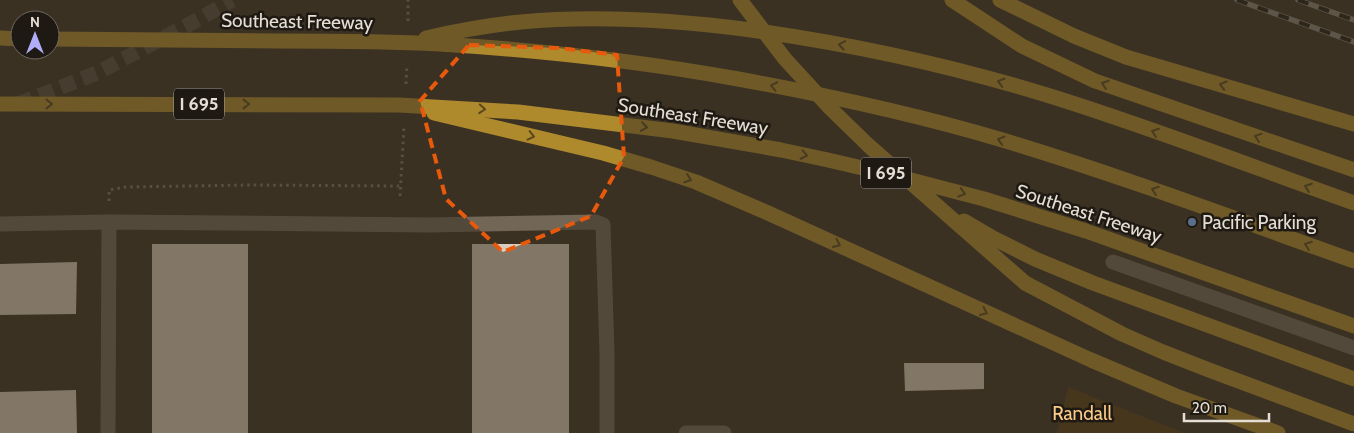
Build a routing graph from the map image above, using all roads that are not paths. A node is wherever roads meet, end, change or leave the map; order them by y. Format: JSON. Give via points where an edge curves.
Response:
{"nodes":[{"id":1,"x":740,"y":0,"type":"edge"},
{"id":2,"x":952,"y":0,"type":"edge"},
{"id":3,"x":1000,"y":0,"type":"edge"},
{"id":4,"x":60,"y":39,"type":"edge"},
{"id":5,"x":402,"y":42,"type":"junction"},
{"id":6,"x":0,"y":104,"type":"edge"},
{"id":7,"x":399,"y":105,"type":"junction"},
{"id":8,"x":1354,"y":124,"type":"edge"},
{"id":9,"x":1354,"y":170,"type":"edge"},
{"id":10,"x":932,"y":203,"type":"junction"},
{"id":11,"x":1354,"y":203,"type":"edge"},
{"id":12,"x":109,"y":222,"type":"junction"},
{"id":13,"x":0,"y":224,"type":"edge"},
{"id":14,"x":1354,"y":261,"type":"edge"},
{"id":15,"x":1113,"y":262,"type":"dead end"},
{"id":16,"x":1354,"y":326,"type":"edge"},
{"id":17,"x":1354,"y":348,"type":"edge"},
{"id":18,"x":1354,"y":379,"type":"edge"},
{"id":19,"x":1354,"y":424,"type":"edge"},
{"id":20,"x":108,"y":433,"type":"edge"},
{"id":21,"x":607,"y":433,"type":"edge"},
{"id":22,"x":686,"y":433,"type":"edge"},
{"id":23,"x":724,"y":433,"type":"edge"},
{"id":24,"x":1278,"y":433,"type":"edge"}],
"edges":[{"from":1,"to":10,"type":"highway","via":[[785,60],[830,108]]},
{"from":9,"to":2,"type":"highway","one_way":true,"via":[[1095,81],[1022,46]]},
{"from":8,"to":3,"type":"highway","one_way":true,"via":[[1126,57]]},
{"from":4,"to":5,"type":"highway","name":"Southeast Freeway"},
{"from":11,"to":5,"type":"highway","one_way":true,"via":[[1050,96],[946,67],[801,38],[692,24],[584,19],[493,25]]},
{"from":14,"to":5,"type":"highway","name":"Southeast Freeway","one_way":true,"via":[[1048,154],[944,124],[841,100],[738,79],[634,63],[524,50]]},
{"from":6,"to":7,"type":"highway","name":"Southeast Freeway","number":"I 695","one_way":true},
{"from":7,"to":16,"type":"highway","name":"Southeast Freeway","number":"I 695","one_way":true,"via":[[518,112],[673,131],[884,173],[984,199],[1086,231]]},
{"from":7,"to":24,"type":"highway","one_way":true,"via":[[603,153],[696,182],[1082,356],[1176,396]]},
{"from":10,"to":18,"type":"highway","via":[[1035,259]]},
{"from":10,"to":19,"type":"highway","via":[[1025,283],[1079,313],[1163,352]]},
{"from":12,"to":13,"type":"lane"},
{"from":12,"to":20,"type":"lane"},
{"from":12,"to":21,"type":"lane","via":[[430,225],[596,222],[603,225]]},
{"from":15,"to":17,"type":"lane"},
{"from":22,"to":23,"type":"lane"}]}
